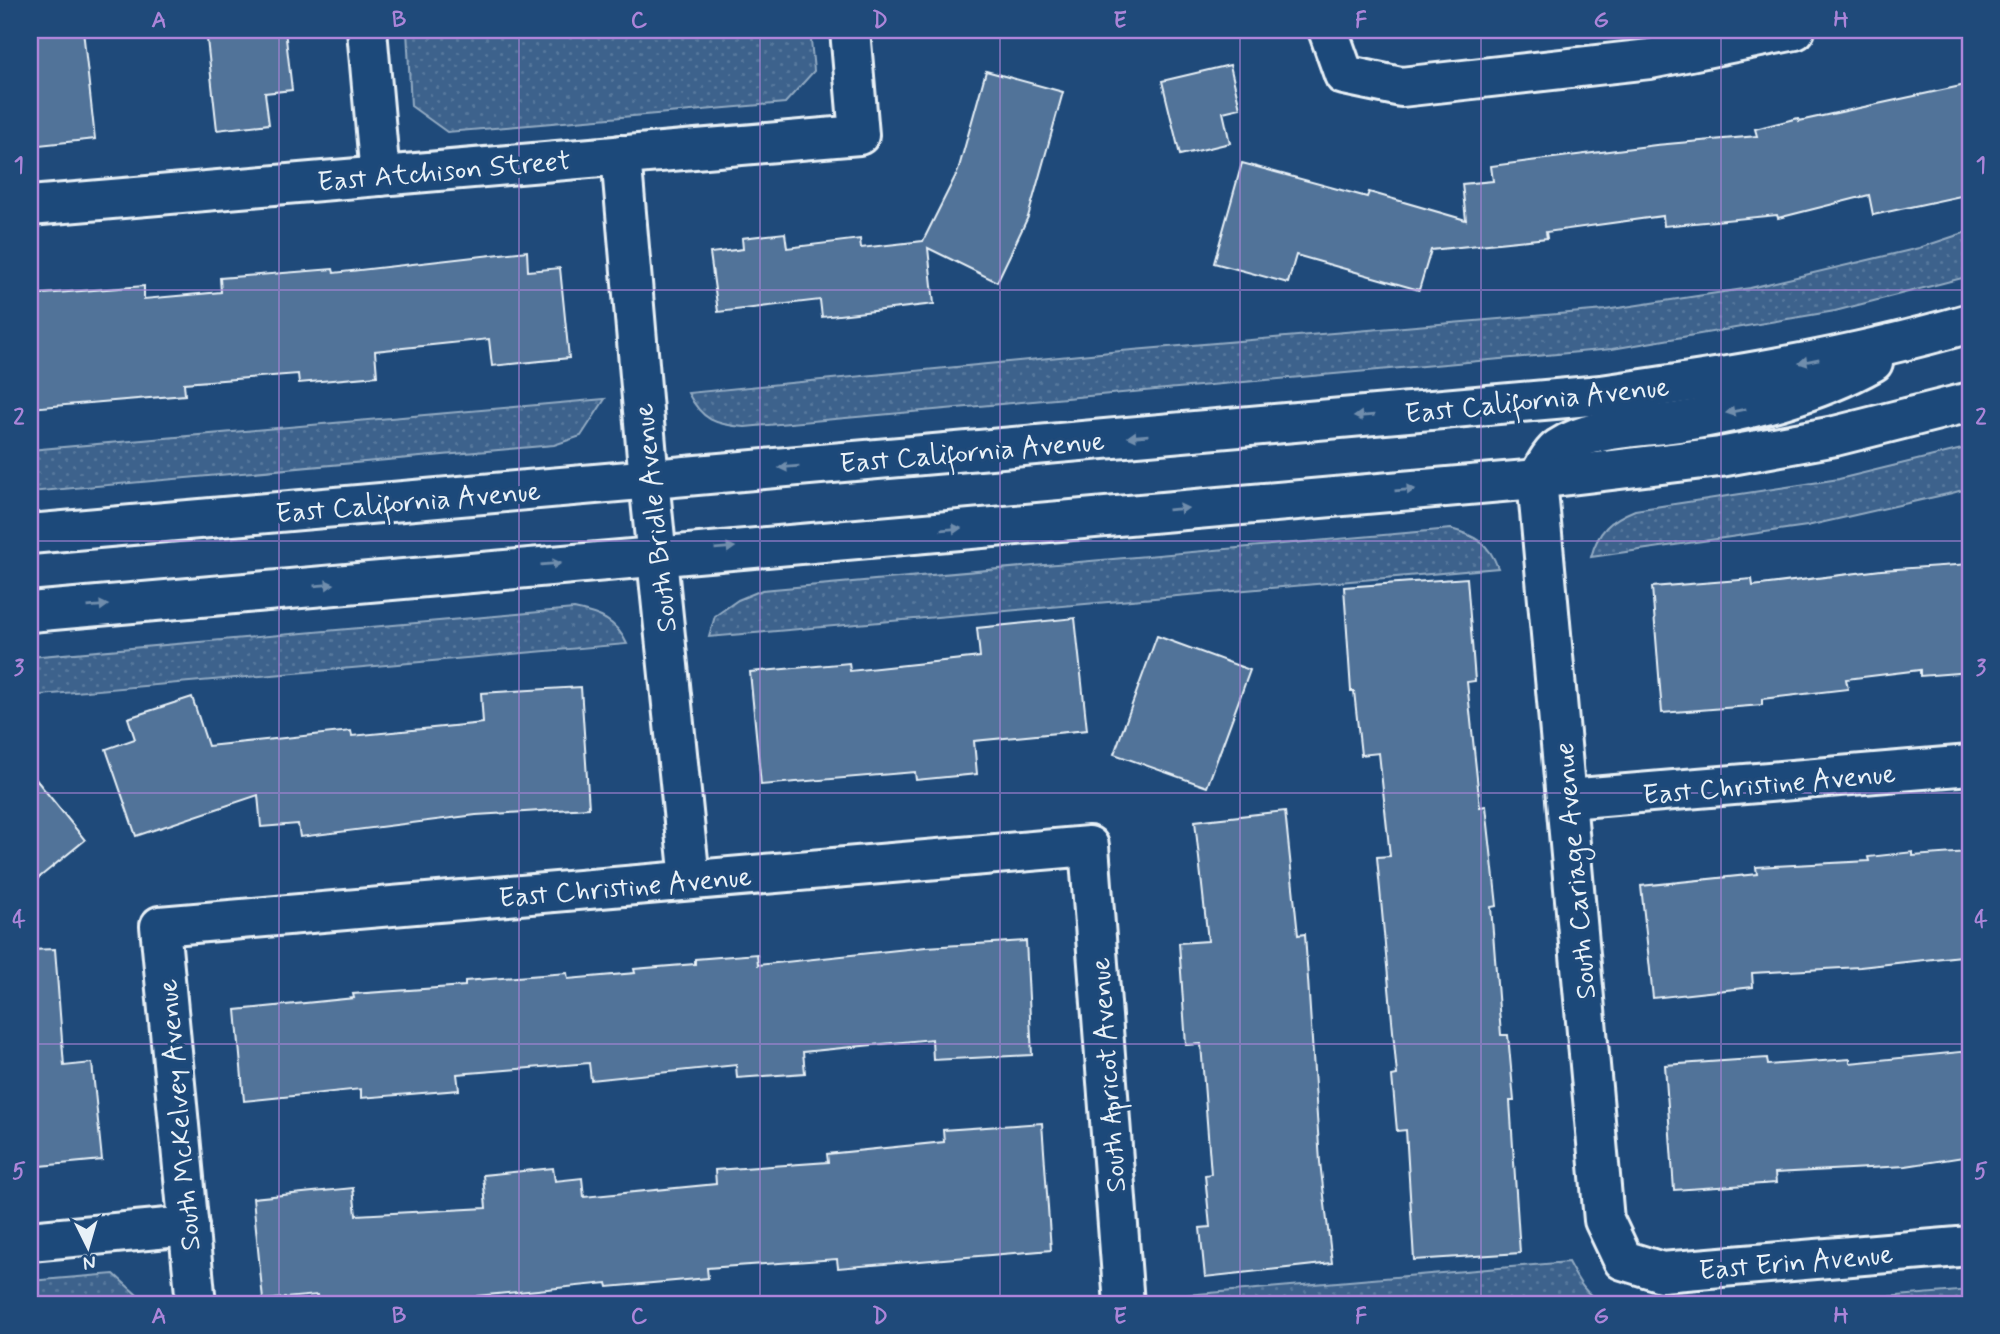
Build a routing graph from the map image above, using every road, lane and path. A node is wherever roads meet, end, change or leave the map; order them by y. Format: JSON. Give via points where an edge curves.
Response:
{"nodes":[{"id":1,"x":367,"y":30,"type":"edge"},
{"id":2,"x":850,"y":30,"type":"edge"},
{"id":3,"x":1328,"y":30,"type":"edge"},
{"id":4,"x":1795,"y":30,"type":"edge"},
{"id":5,"x":621,"y":155,"type":"junction"},
{"id":6,"x":380,"y":176,"type":"junction"},
{"id":7,"x":30,"y":206,"type":"edge"},
{"id":8,"x":1970,"y":323,"type":"edge"},
{"id":9,"x":1911,"y":340,"type":"junction"},
{"id":10,"x":1970,"y":402,"type":"edge"},
{"id":11,"x":1537,"y":479,"type":"junction"},
{"id":12,"x":649,"y":480,"type":"junction"},
{"id":13,"x":30,"y":534,"type":"edge"},
{"id":14,"x":657,"y":554,"type":"junction"},
{"id":15,"x":30,"y":612,"type":"edge"},
{"id":16,"x":1970,"y":765,"type":"edge"},
{"id":17,"x":1568,"y":799,"type":"junction"},
{"id":18,"x":1089,"y":846,"type":"joint"},
{"id":19,"x":690,"y":880,"type":"junction"},
{"id":20,"x":160,"y":926,"type":"joint"},
{"id":21,"x":189,"y":1226,"type":"junction"},
{"id":22,"x":30,"y":1241,"type":"edge"},
{"id":23,"x":1970,"y":1246,"type":"edge"},
{"id":24,"x":1623,"y":1261,"type":"joint"},
{"id":25,"x":196,"y":1304,"type":"edge"},
{"id":26,"x":1124,"y":1304,"type":"edge"}],
"edges":[{"from":1,"to":6,"type":"street"},
{"from":2,"to":5,"type":"street","name":"East Atchison Street","via":[[859,135]]},
{"from":3,"to":4,"type":"street","via":[[1344,75],[1401,87],[1650,59]]},
{"from":5,"to":6,"type":"street","name":"East Atchison Street"},
{"from":5,"to":12,"type":"street","name":"South Bridle Avenue"},
{"from":6,"to":7,"type":"street","name":"East Atchison Street"},
{"from":8,"to":9,"type":"street","name":"East California Avenue"},
{"from":9,"to":11,"type":"street","name":"East California Avenue","one_way":true,"via":[[1841,380],[1762,406],[1599,433],[1558,449]]},
{"from":9,"to":12,"type":"street","name":"East California Avenue","one_way":true,"via":[[1718,379],[1601,395]]},
{"from":10,"to":11,"type":"street","via":[[1835,436],[1720,457]]},
{"from":14,"to":11,"type":"street","one_way":true},
{"from":11,"to":17,"type":"street","name":"South Cariage Avenue"},
{"from":12,"to":13,"type":"street","name":"East California Avenue"},
{"from":12,"to":14,"type":"street","name":"South Bridle Avenue"},
{"from":15,"to":14,"type":"street","one_way":true},
{"from":14,"to":19,"type":"street","name":"South Bridle Avenue"},
{"from":16,"to":17,"type":"street","name":"East Christine Avenue"},
{"from":17,"to":24,"type":"street","name":"South Cariage Avenue","via":[[1604,1220]]},
{"from":18,"to":19,"type":"street","name":"East Christine Avenue"},
{"from":18,"to":26,"type":"street","name":"South Apricot Avenue"},
{"from":19,"to":20,"type":"street","name":"East Christine Avenue"},
{"from":20,"to":21,"type":"street","name":"South McKelvey Avenue"},
{"from":21,"to":22,"type":"street"},
{"from":21,"to":25,"type":"street","name":"South McKelvey Avenue"},
{"from":23,"to":24,"type":"street","name":"East Erin Avenue","via":[[1662,1272]]}]}
